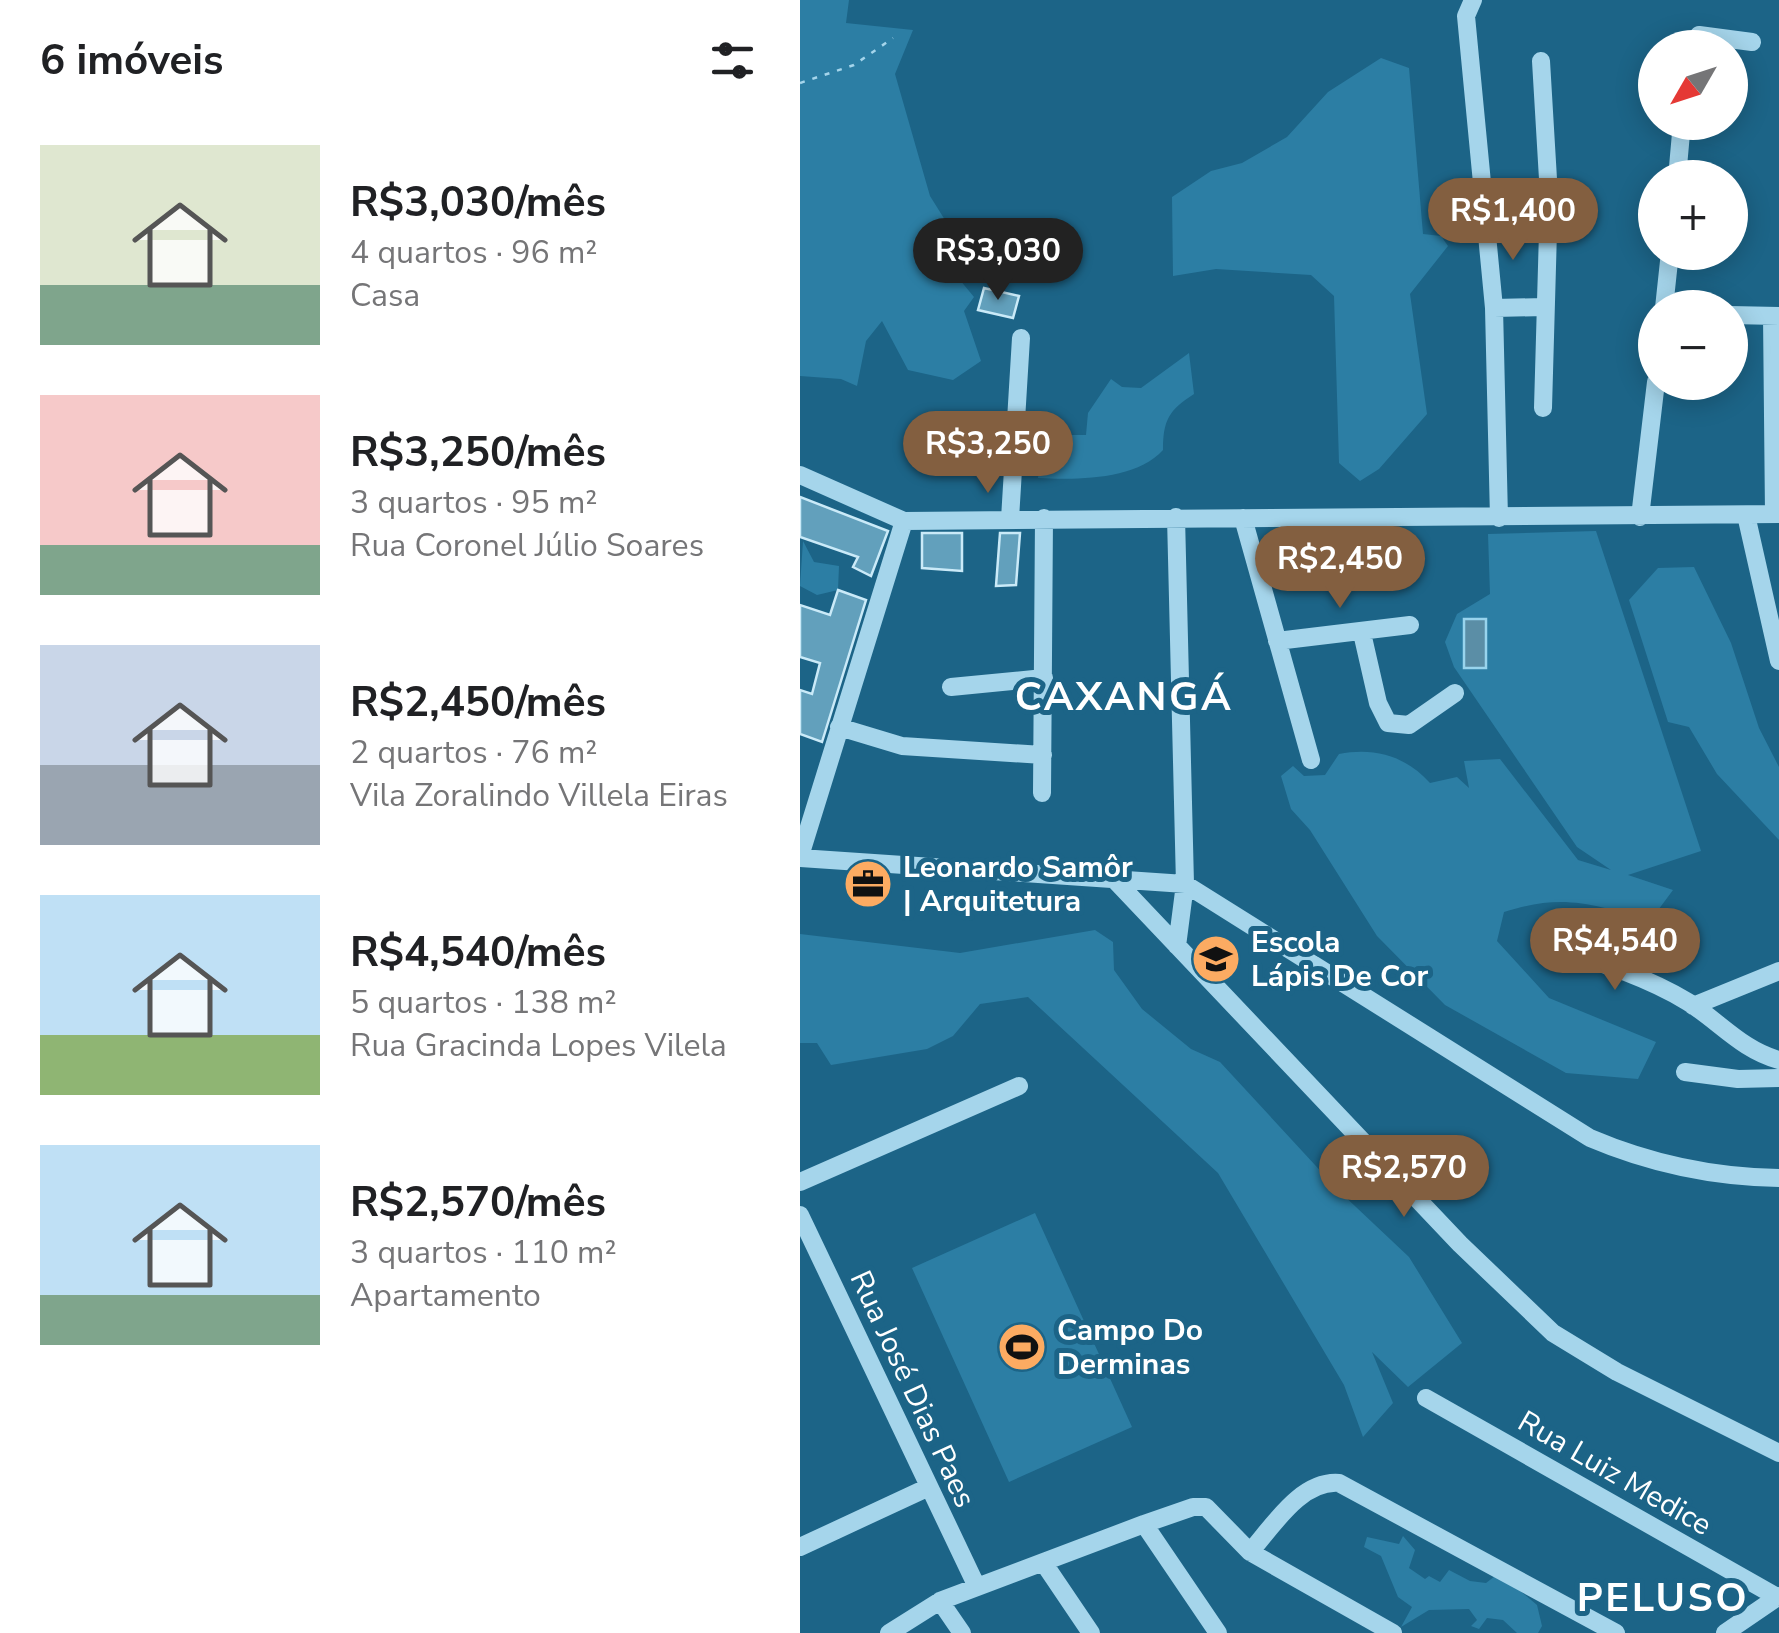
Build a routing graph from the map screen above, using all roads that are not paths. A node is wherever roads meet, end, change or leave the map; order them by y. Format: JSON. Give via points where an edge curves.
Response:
{"nodes":[{"id":1,"x":1473,"y":0,"type":"edge"},
{"id":2,"x":1748,"y":41,"type":"edge"},
{"id":3,"x":1752,"y":42,"type":"dead end"},
{"id":4,"x":1541,"y":60,"type":"dead end"},
{"id":5,"x":1544,"y":307,"type":"junction"},
{"id":6,"x":1494,"y":308,"type":"junction"},
{"id":7,"x":1748,"y":316,"type":"edge"},
{"id":8,"x":1776,"y":316,"type":"edge"},
{"id":9,"x":1021,"y":338,"type":"dead end"},
{"id":10,"x":1654,"y":400,"type":"edge"},
{"id":11,"x":1543,"y":408,"type":"dead end"},
{"id":12,"x":800,"y":475,"type":"edge"},
{"id":13,"x":1777,"y":514,"type":"edge"},
{"id":14,"x":1746,"y":515,"type":"junction"},
{"id":15,"x":1176,"y":516,"type":"junction"},
{"id":16,"x":1640,"y":517,"type":"junction"},
{"id":17,"x":1044,"y":518,"type":"junction"},
{"id":18,"x":1243,"y":518,"type":"junction"},
{"id":19,"x":1499,"y":518,"type":"junction"},
{"id":20,"x":1010,"y":519,"type":"junction"},
{"id":21,"x":904,"y":521,"type":"junction"},
{"id":22,"x":1410,"y":625,"type":"dead end"},
{"id":23,"x":1362,"y":632,"type":"junction"},
{"id":24,"x":1277,"y":641,"type":"junction"},
{"id":25,"x":1779,"y":661,"type":"edge"},
{"id":26,"x":1044,"y":678,"type":"junction"},
{"id":27,"x":951,"y":688,"type":"dead end"},
{"id":28,"x":1455,"y":693,"type":"dead end"},
{"id":29,"x":839,"y":727,"type":"junction"},
{"id":30,"x":1044,"y":755,"type":"junction"},
{"id":31,"x":1311,"y":760,"type":"dead end"},
{"id":32,"x":1042,"y":793,"type":"dead end"},
{"id":33,"x":800,"y":857,"type":"edge"},
{"id":34,"x":1112,"y":877,"type":"junction"},
{"id":35,"x":1185,"y":884,"type":"junction"},
{"id":36,"x":1177,"y":946,"type":"junction"},
{"id":37,"x":1550,"y":947,"type":"dead end"},
{"id":38,"x":1779,"y":971,"type":"edge"},
{"id":39,"x":1693,"y":1006,"type":"junction"},
{"id":40,"x":1779,"y":1060,"type":"edge"},
{"id":41,"x":1685,"y":1072,"type":"dead end"},
{"id":42,"x":1779,"y":1078,"type":"edge"},
{"id":43,"x":1019,"y":1086,"type":"dead end"},
{"id":44,"x":1779,"y":1178,"type":"edge"},
{"id":45,"x":800,"y":1182,"type":"edge"},
{"id":46,"x":800,"y":1216,"type":"edge"},
{"id":47,"x":1426,"y":1398,"type":"dead end"},
{"id":48,"x":1779,"y":1453,"type":"edge"},
{"id":49,"x":929,"y":1487,"type":"junction"},
{"id":50,"x":1144,"y":1524,"type":"junction"},
{"id":51,"x":800,"y":1547,"type":"edge"},
{"id":52,"x":1250,"y":1552,"type":"junction"},
{"id":53,"x":1043,"y":1562,"type":"junction"},
{"id":54,"x":977,"y":1587,"type":"junction"},
{"id":55,"x":1778,"y":1596,"type":"edge"},
{"id":56,"x":940,"y":1600,"type":"junction"},
{"id":57,"x":889,"y":1633,"type":"edge"},
{"id":58,"x":962,"y":1633,"type":"edge"},
{"id":59,"x":1091,"y":1633,"type":"edge"},
{"id":60,"x":1218,"y":1633,"type":"edge"},
{"id":61,"x":1393,"y":1633,"type":"edge"},
{"id":62,"x":1616,"y":1633,"type":"edge"},
{"id":63,"x":1725,"y":1633,"type":"edge"}],
"edges":[{"from":1,"to":6,"type":"street","via":[[1466,16],[1469,66]]},
{"from":2,"to":3,"type":"street"},
{"from":4,"to":5,"type":"street","via":[[1549,196]]},
{"from":5,"to":6,"type":"street"},
{"from":5,"to":11,"type":"street"},
{"from":6,"to":19,"type":"street"},
{"from":7,"to":8,"type":"street"},
{"from":8,"to":13,"type":"street"},
{"from":9,"to":20,"type":"street"},
{"from":10,"to":16,"type":"street"},
{"from":12,"to":21,"type":"street"},
{"from":13,"to":14,"type":"street"},
{"from":14,"to":16,"type":"street"},
{"from":14,"to":25,"type":"street"},
{"from":15,"to":17,"type":"street"},
{"from":15,"to":18,"type":"street"},
{"from":15,"to":35,"type":"street"},
{"from":16,"to":19,"type":"street"},
{"from":17,"to":20,"type":"street"},
{"from":17,"to":26,"type":"street"},
{"from":18,"to":19,"type":"street"},
{"from":18,"to":24,"type":"street"},
{"from":20,"to":21,"type":"street"},
{"from":21,"to":29,"type":"street"},
{"from":22,"to":23,"type":"street"},
{"from":23,"to":24,"type":"street"},
{"from":23,"to":28,"type":"street","via":[[1388,723],[1408,725]]},
{"from":24,"to":31,"type":"street"},
{"from":26,"to":27,"type":"street"},
{"from":26,"to":30,"type":"street"},
{"from":29,"to":30,"type":"street","via":[[902,746]]},
{"from":29,"to":33,"type":"street"},
{"from":30,"to":32,"type":"street"},
{"from":33,"to":34,"type":"street"},
{"from":34,"to":35,"type":"street"},
{"from":34,"to":36,"type":"street"},
{"from":35,"to":36,"type":"street"},
{"from":35,"to":44,"type":"street","via":[[1590,1138],[1684,1169]]},
{"from":36,"to":48,"type":"street","via":[[1553,1333]]},
{"from":37,"to":39,"type":"street","via":[[1645,979]]},
{"from":38,"to":39,"type":"street"},
{"from":39,"to":40,"type":"street","via":[[1730,1036]]},
{"from":41,"to":42,"type":"street"},
{"from":43,"to":45,"type":"street"},
{"from":46,"to":49,"type":"street","name":"Rua José Dias Paes"},
{"from":47,"to":55,"type":"street","name":"Rua Luiz Medice"},
{"from":49,"to":51,"type":"street"},
{"from":49,"to":54,"type":"street","name":"Rua José Dias Paes"},
{"from":50,"to":52,"type":"street","via":[[1206,1506]]},
{"from":50,"to":53,"type":"street"},
{"from":50,"to":60,"type":"street"},
{"from":52,"to":61,"type":"street"},
{"from":52,"to":62,"type":"street","via":[[1300,1497],[1339,1483]]},
{"from":53,"to":54,"type":"street"},
{"from":53,"to":59,"type":"street"},
{"from":54,"to":56,"type":"street"},
{"from":55,"to":63,"type":"street"},
{"from":56,"to":57,"type":"street"},
{"from":56,"to":58,"type":"street"}]}
